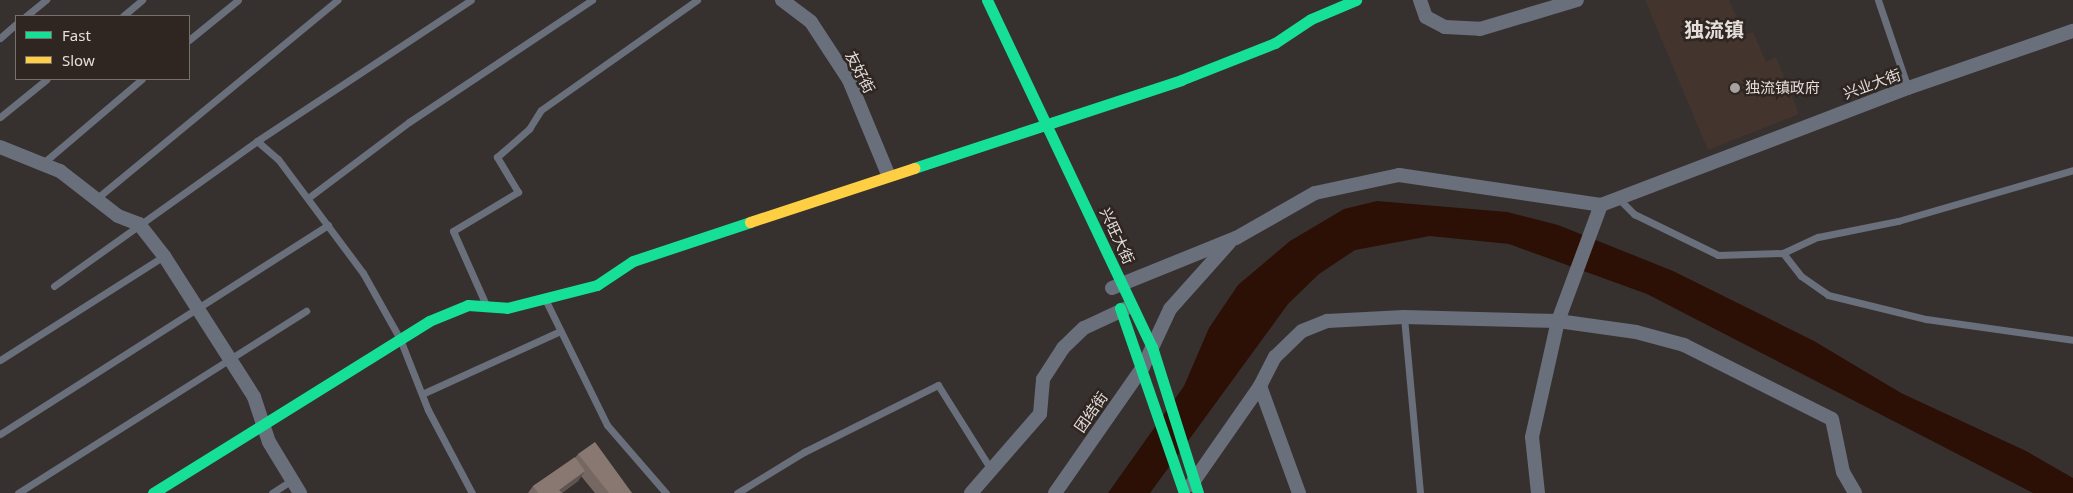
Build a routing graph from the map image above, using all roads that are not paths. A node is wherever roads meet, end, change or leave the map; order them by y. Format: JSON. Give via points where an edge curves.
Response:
{"nodes":[{"id":1,"x":46,"y":0,"type":"edge"},
{"id":2,"x":142,"y":0,"type":"edge"},
{"id":3,"x":238,"y":0,"type":"edge"},
{"id":4,"x":337,"y":0,"type":"edge"},
{"id":5,"x":471,"y":0,"type":"edge"},
{"id":6,"x":592,"y":0,"type":"edge"},
{"id":7,"x":697,"y":0,"type":"edge"},
{"id":8,"x":782,"y":0,"type":"edge"},
{"id":9,"x":974,"y":0,"type":"edge"},
{"id":10,"x":986,"y":0,"type":"edge"},
{"id":11,"x":1356,"y":0,"type":"edge"},
{"id":12,"x":1420,"y":0,"type":"edge"},
{"id":13,"x":1577,"y":0,"type":"edge"},
{"id":14,"x":1878,"y":0,"type":"edge"},
{"id":15,"x":27,"y":15,"type":"edge"},
{"id":16,"x":124,"y":15,"type":"edge"},
{"id":17,"x":15,"y":25,"type":"edge"},
{"id":18,"x":2073,"y":31,"type":"edge"},
{"id":19,"x":0,"y":38,"type":"edge"},
{"id":20,"x":190,"y":39,"type":"edge"},
{"id":21,"x":46,"y":80,"type":"edge"},
{"id":22,"x":141,"y":80,"type":"edge"},
{"id":23,"x":1908,"y":88,"type":"junction"},
{"id":24,"x":0,"y":117,"type":"edge"},
{"id":25,"x":1048,"y":127,"type":"junction"},
{"id":26,"x":1036,"y":129,"type":"junction"},
{"id":27,"x":257,"y":141,"type":"junction"},
{"id":28,"x":0,"y":147,"type":"edge"},
{"id":29,"x":42,"y":164,"type":"junction"},
{"id":30,"x":2073,"y":170,"type":"edge"},
{"id":31,"x":888,"y":174,"type":"junction"},
{"id":32,"x":308,"y":198,"type":"junction"},
{"id":33,"x":1618,"y":198,"type":"junction"},
{"id":34,"x":96,"y":199,"type":"junction"},
{"id":35,"x":1601,"y":206,"type":"junction"},
{"id":36,"x":138,"y":224,"type":"junction"},
{"id":37,"x":328,"y":225,"type":"junction"},
{"id":38,"x":1236,"y":238,"type":"junction"},
{"id":39,"x":1784,"y":253,"type":"junction"},
{"id":40,"x":164,"y":256,"type":"junction"},
{"id":41,"x":54,"y":286,"type":"dead end"},
{"id":42,"x":1117,"y":286,"type":"junction"},
{"id":43,"x":546,"y":301,"type":"junction"},
{"id":44,"x":487,"y":306,"type":"junction"},
{"id":45,"x":198,"y":308,"type":"junction"},
{"id":46,"x":1127,"y":308,"type":"junction"},
{"id":47,"x":306,"y":311,"type":"dead end"},
{"id":48,"x":1404,"y":317,"type":"junction"},
{"id":49,"x":1558,"y":321,"type":"junction"},
{"id":50,"x":560,"y":330,"type":"junction"},
{"id":51,"x":400,"y":339,"type":"junction"},
{"id":52,"x":2073,"y":340,"type":"edge"},
{"id":53,"x":1154,"y":354,"type":"junction"},
{"id":54,"x":231,"y":359,"type":"junction"},
{"id":55,"x":0,"y":360,"type":"edge"},
{"id":56,"x":1142,"y":367,"type":"junction"},
{"id":57,"x":1260,"y":386,"type":"junction"},
{"id":58,"x":422,"y":394,"type":"junction"},
{"id":59,"x":263,"y":424,"type":"junction"},
{"id":60,"x":0,"y":434,"type":"edge"},
{"id":61,"x":992,"y":471,"type":"junction"},
{"id":62,"x":1194,"y":479,"type":"junction"},
{"id":63,"x":292,"y":480,"type":"junction"},
{"id":64,"x":18,"y":493,"type":"edge"},
{"id":65,"x":153,"y":493,"type":"edge"},
{"id":66,"x":272,"y":493,"type":"edge"},
{"id":67,"x":300,"y":493,"type":"edge"},
{"id":68,"x":472,"y":493,"type":"edge"},
{"id":69,"x":666,"y":493,"type":"edge"},
{"id":70,"x":737,"y":493,"type":"edge"},
{"id":71,"x":971,"y":493,"type":"edge"},
{"id":72,"x":1055,"y":493,"type":"edge"},
{"id":73,"x":1185,"y":493,"type":"edge"},
{"id":74,"x":1198,"y":493,"type":"edge"},
{"id":75,"x":1299,"y":493,"type":"edge"},
{"id":76,"x":1420,"y":493,"type":"edge"},
{"id":77,"x":1538,"y":493,"type":"edge"},
{"id":78,"x":1855,"y":493,"type":"edge"}],
"edges":[{"from":1,"to":15,"type":"lane"},
{"from":2,"to":16,"type":"lane"},
{"from":3,"to":20,"type":"lane"},
{"from":4,"to":34,"type":"lane"},
{"from":5,"to":27,"type":"lane"},
{"from":6,"to":32,"type":"lane","via":[[410,122]]},
{"from":7,"to":44,"type":"lane","via":[[541,110],[530,129],[497,157],[518,192],[453,231]]},
{"from":8,"to":31,"type":"street","name":"友好街","via":[[811,22],[849,80]]},
{"from":9,"to":26,"type":"street","name":"兴旺大街"},
{"from":10,"to":25,"type":"street","name":"兴旺大街"},
{"from":11,"to":25,"type":"street","via":[[1311,19],[1275,43]]},
{"from":12,"to":13,"type":"street","via":[[1426,17],[1445,27],[1480,30]]},
{"from":14,"to":23,"type":"lane"},
{"from":17,"to":19,"type":"lane"},
{"from":18,"to":23,"type":"street","name":"兴业大街"},
{"from":21,"to":24,"type":"lane"},
{"from":22,"to":29,"type":"lane"},
{"from":23,"to":33,"type":"street","name":"兴业大街"},
{"from":25,"to":26,"type":"street"},
{"from":25,"to":42,"type":"street","name":"兴旺大街"},
{"from":26,"to":31,"type":"street","via":[[964,155]]},
{"from":26,"to":42,"type":"street","name":"兴旺大街"},
{"from":27,"to":32,"type":"lane","via":[[278,159]]},
{"from":27,"to":36,"type":"lane"},
{"from":28,"to":29,"type":"street"},
{"from":29,"to":34,"type":"street","via":[[60,171]]},
{"from":30,"to":39,"type":"lane","via":[[1898,222],[1818,237]]},
{"from":31,"to":43,"type":"street","via":[[633,261],[598,285]]},
{"from":32,"to":37,"type":"lane"},
{"from":33,"to":35,"type":"street","name":"兴业大街"},
{"from":33,"to":39,"type":"lane","via":[[1634,214],[1718,255]]},
{"from":34,"to":36,"type":"street"},
{"from":35,"to":38,"type":"street","via":[[1399,175],[1315,193]]},
{"from":35,"to":49,"type":"street"},
{"from":36,"to":40,"type":"street"},
{"from":36,"to":41,"type":"lane"},
{"from":37,"to":45,"type":"lane"},
{"from":37,"to":51,"type":"lane","via":[[363,272]]},
{"from":38,"to":42,"type":"street"},
{"from":38,"to":53,"type":"street","name":"团结街","via":[[1184,291]]},
{"from":39,"to":52,"type":"lane","via":[[1801,276],[1828,295],[1926,319]]},
{"from":40,"to":45,"type":"street"},
{"from":40,"to":55,"type":"lane"},
{"from":42,"to":46,"type":"street","name":"兴旺大街"},
{"from":43,"to":44,"type":"street"},
{"from":43,"to":50,"type":"lane"},
{"from":44,"to":51,"type":"street","via":[[468,305]]},
{"from":45,"to":54,"type":"street"},
{"from":45,"to":60,"type":"lane"},
{"from":46,"to":53,"type":"street","name":"兴旺大街"},
{"from":46,"to":56,"type":"street","name":"兴旺大街"},
{"from":46,"to":61,"type":"street","via":[[1084,328],[1063,348],[1043,380],[1040,414]]},
{"from":47,"to":54,"type":"lane"},
{"from":48,"to":49,"type":"street"},
{"from":48,"to":57,"type":"street","via":[[1327,321],[1302,331],[1275,357]]},
{"from":48,"to":76,"type":"lane"},
{"from":49,"to":77,"type":"street","via":[[1532,437]]},
{"from":49,"to":78,"type":"street","via":[[1636,332],[1684,345],[1828,416],[1834,424],[1844,472]]},
{"from":50,"to":58,"type":"lane"},
{"from":50,"to":69,"type":"lane","via":[[606,425]]},
{"from":51,"to":58,"type":"lane"},
{"from":51,"to":59,"type":"street"},
{"from":53,"to":56,"type":"street","name":"团结街"},
{"from":53,"to":62,"type":"street","name":"兴旺大街"},
{"from":54,"to":59,"type":"street","via":[[254,397]]},
{"from":54,"to":64,"type":"lane"},
{"from":56,"to":72,"type":"street","name":"团结街"},
{"from":56,"to":73,"type":"street","name":"兴旺大街"},
{"from":57,"to":62,"type":"street"},
{"from":57,"to":75,"type":"street"},
{"from":58,"to":68,"type":"lane"},
{"from":59,"to":63,"type":"street"},
{"from":59,"to":65,"type":"street"},
{"from":61,"to":70,"type":"lane","via":[[938,385],[804,452]]},
{"from":61,"to":71,"type":"street"},
{"from":62,"to":73,"type":"street"},
{"from":62,"to":74,"type":"street","name":"兴旺大街"},
{"from":63,"to":66,"type":"lane"},
{"from":63,"to":67,"type":"street"}]}
